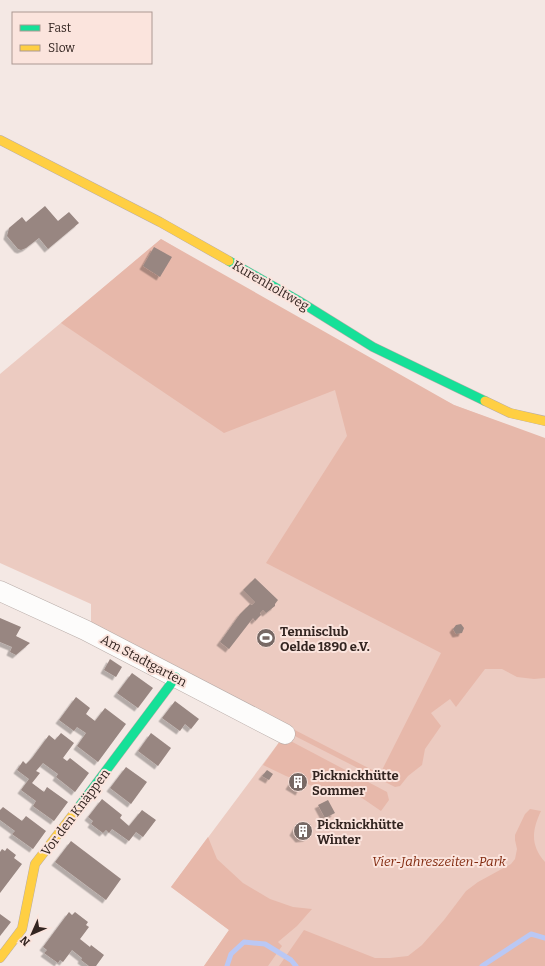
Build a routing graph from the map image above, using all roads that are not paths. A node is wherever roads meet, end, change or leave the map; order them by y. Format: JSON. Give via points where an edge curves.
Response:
{"nodes":[{"id":1,"x":0,"y":140,"type":"edge"},
{"id":2,"x":545,"y":420,"type":"edge"},
{"id":3,"x":0,"y":591,"type":"edge"},
{"id":4,"x":176,"y":677,"type":"junction"},
{"id":5,"x":285,"y":734,"type":"dead end"},
{"id":6,"x":0,"y":958,"type":"edge"}],
"edges":[{"from":1,"to":2,"type":"street","name":"Kurenholtweg","via":[[160,222],[299,301],[373,347],[510,413]]},
{"from":3,"to":4,"type":"street","name":"Am Stadtgarten","via":[[85,630]]},
{"from":4,"to":5,"type":"street","name":"Am Stadtgarten"},
{"from":4,"to":6,"type":"street","name":"Vor den Knäppen","via":[[35,864],[22,929]]}]}
